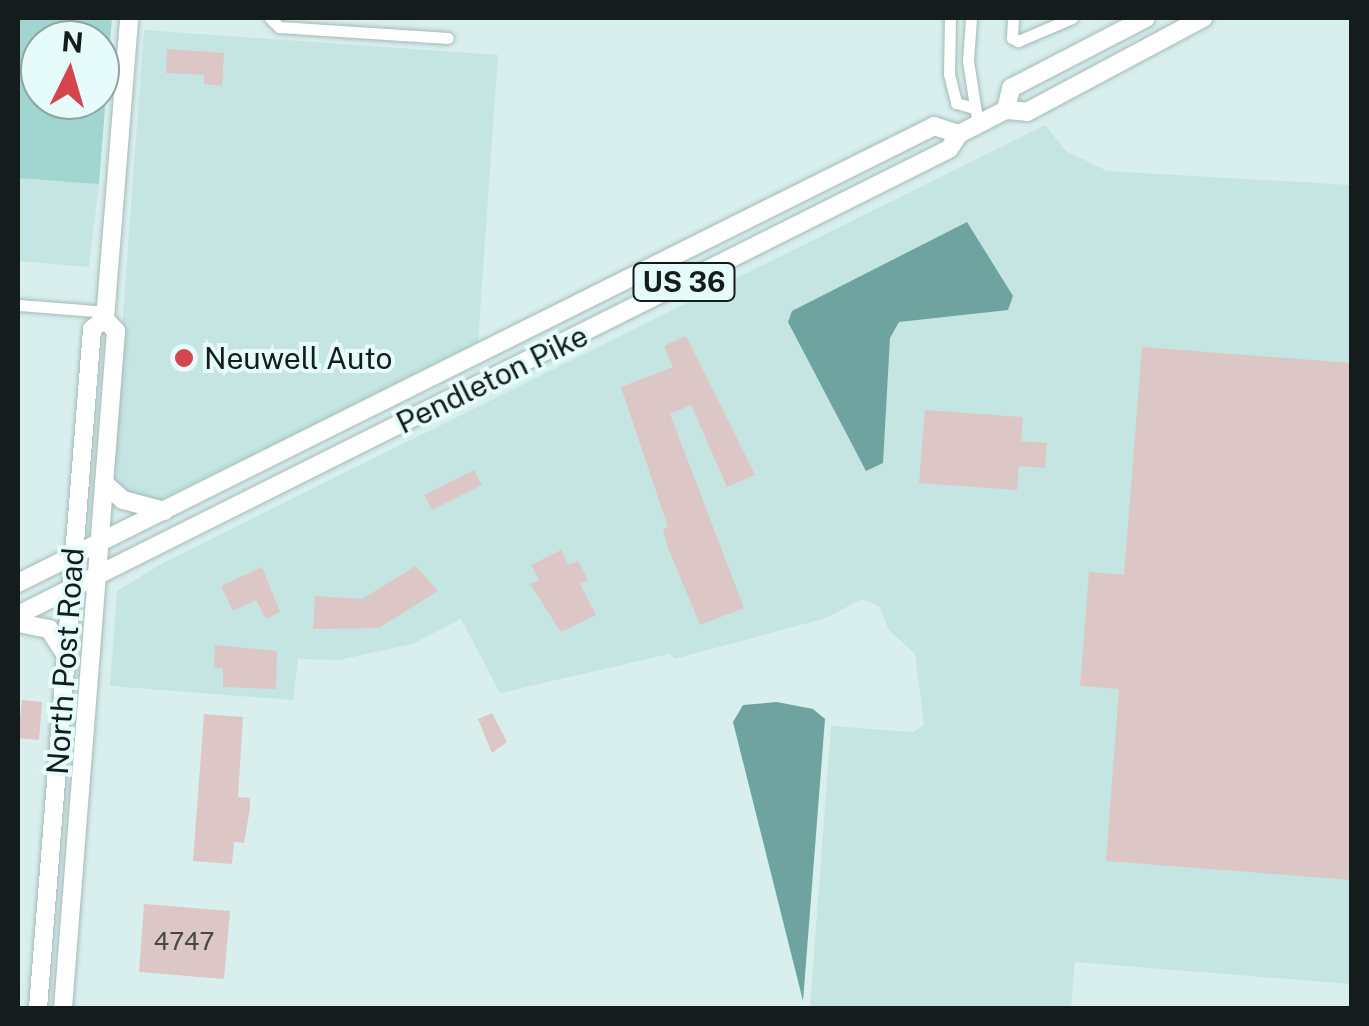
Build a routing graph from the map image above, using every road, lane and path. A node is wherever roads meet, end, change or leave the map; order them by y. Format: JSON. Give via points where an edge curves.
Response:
{"nodes":[{"id":1,"x":129,"y":18,"type":"edge"},
{"id":2,"x":270,"y":18,"type":"edge"},
{"id":3,"x":950,"y":18,"type":"edge"},
{"id":4,"x":972,"y":18,"type":"edge"},
{"id":5,"x":1013,"y":18,"type":"edge"},
{"id":6,"x":1072,"y":18,"type":"edge"},
{"id":7,"x":1146,"y":18,"type":"edge"},
{"id":8,"x":1203,"y":18,"type":"edge"},
{"id":9,"x":448,"y":38,"type":"dead end"},
{"id":10,"x":1006,"y":110,"type":"junction"},
{"id":11,"x":974,"y":116,"type":"junction"},
{"id":12,"x":959,"y":134,"type":"junction"},
{"id":13,"x":18,"y":305,"type":"edge"},
{"id":14,"x":106,"y":315,"type":"junction"},
{"id":15,"x":104,"y":483,"type":"junction"},
{"id":16,"x":166,"y":511,"type":"junction"},
{"id":17,"x":100,"y":542,"type":"junction"},
{"id":18,"x":74,"y":554,"type":"junction"},
{"id":19,"x":97,"y":575,"type":"junction"},
{"id":20,"x":18,"y":583,"type":"edge"},
{"id":21,"x":72,"y":588,"type":"junction"},
{"id":22,"x":18,"y":615,"type":"edge"},
{"id":23,"x":18,"y":623,"type":"edge"},
{"id":24,"x":66,"y":655,"type":"junction"},
{"id":25,"x":38,"y":1008,"type":"edge"},
{"id":26,"x":63,"y":1008,"type":"edge"}],
"edges":[{"from":1,"to":14,"type":"main road","name":"North Post Road"},
{"from":2,"to":9,"type":"street","via":[[279,26]]},
{"from":3,"to":11,"type":"street","via":[[949,74],[956,102]]},
{"from":4,"to":11,"type":"street"},
{"from":5,"to":6,"type":"street","via":[[1012,38],[1018,41]]},
{"from":7,"to":10,"type":"main road","name":"Pendleton Pike","via":[[1011,88]]},
{"from":8,"to":10,"type":"main road","name":"Pendleton Pike","number":"US 36","via":[[1027,112]]},
{"from":10,"to":11,"type":"main road","name":"Pendleton Pike","number":"US 36"},
{"from":11,"to":12,"type":"main road","name":"Pendleton Pike","number":"US 36"},
{"from":12,"to":16,"type":"main road","name":"Pendleton Pike","via":[[934,126]]},
{"from":12,"to":19,"type":"main road","name":"Pendleton Pike","number":"US 36","via":[[949,148]]},
{"from":13,"to":14,"type":"street"},
{"from":14,"to":15,"type":"main road","name":"North Post Road","via":[[116,331]]},
{"from":14,"to":18,"type":"main road","name":"North Post Road","via":[[92,330]]},
{"from":15,"to":16,"type":"main road","via":[[124,500]]},
{"from":15,"to":17,"type":"main road","name":"North Post Road"},
{"from":16,"to":17,"type":"main road","name":"Pendleton Pike"},
{"from":17,"to":18,"type":"main road","name":"Pendleton Pike"},
{"from":17,"to":19,"type":"main road","name":"North Post Road"},
{"from":18,"to":20,"type":"main road","name":"Pendleton Pike"},
{"from":18,"to":21,"type":"main road","name":"North Post Road"},
{"from":19,"to":21,"type":"main road","name":"Pendleton Pike","number":"US 36"},
{"from":19,"to":26,"type":"main road","name":"North Post Road"},
{"from":21,"to":22,"type":"main road","name":"Pendleton Pike","number":"US 36"},
{"from":21,"to":24,"type":"main road","name":"North Post Road"},
{"from":23,"to":24,"type":"main road","via":[[49,629]]},
{"from":24,"to":25,"type":"main road","name":"North Post Road"}]}
